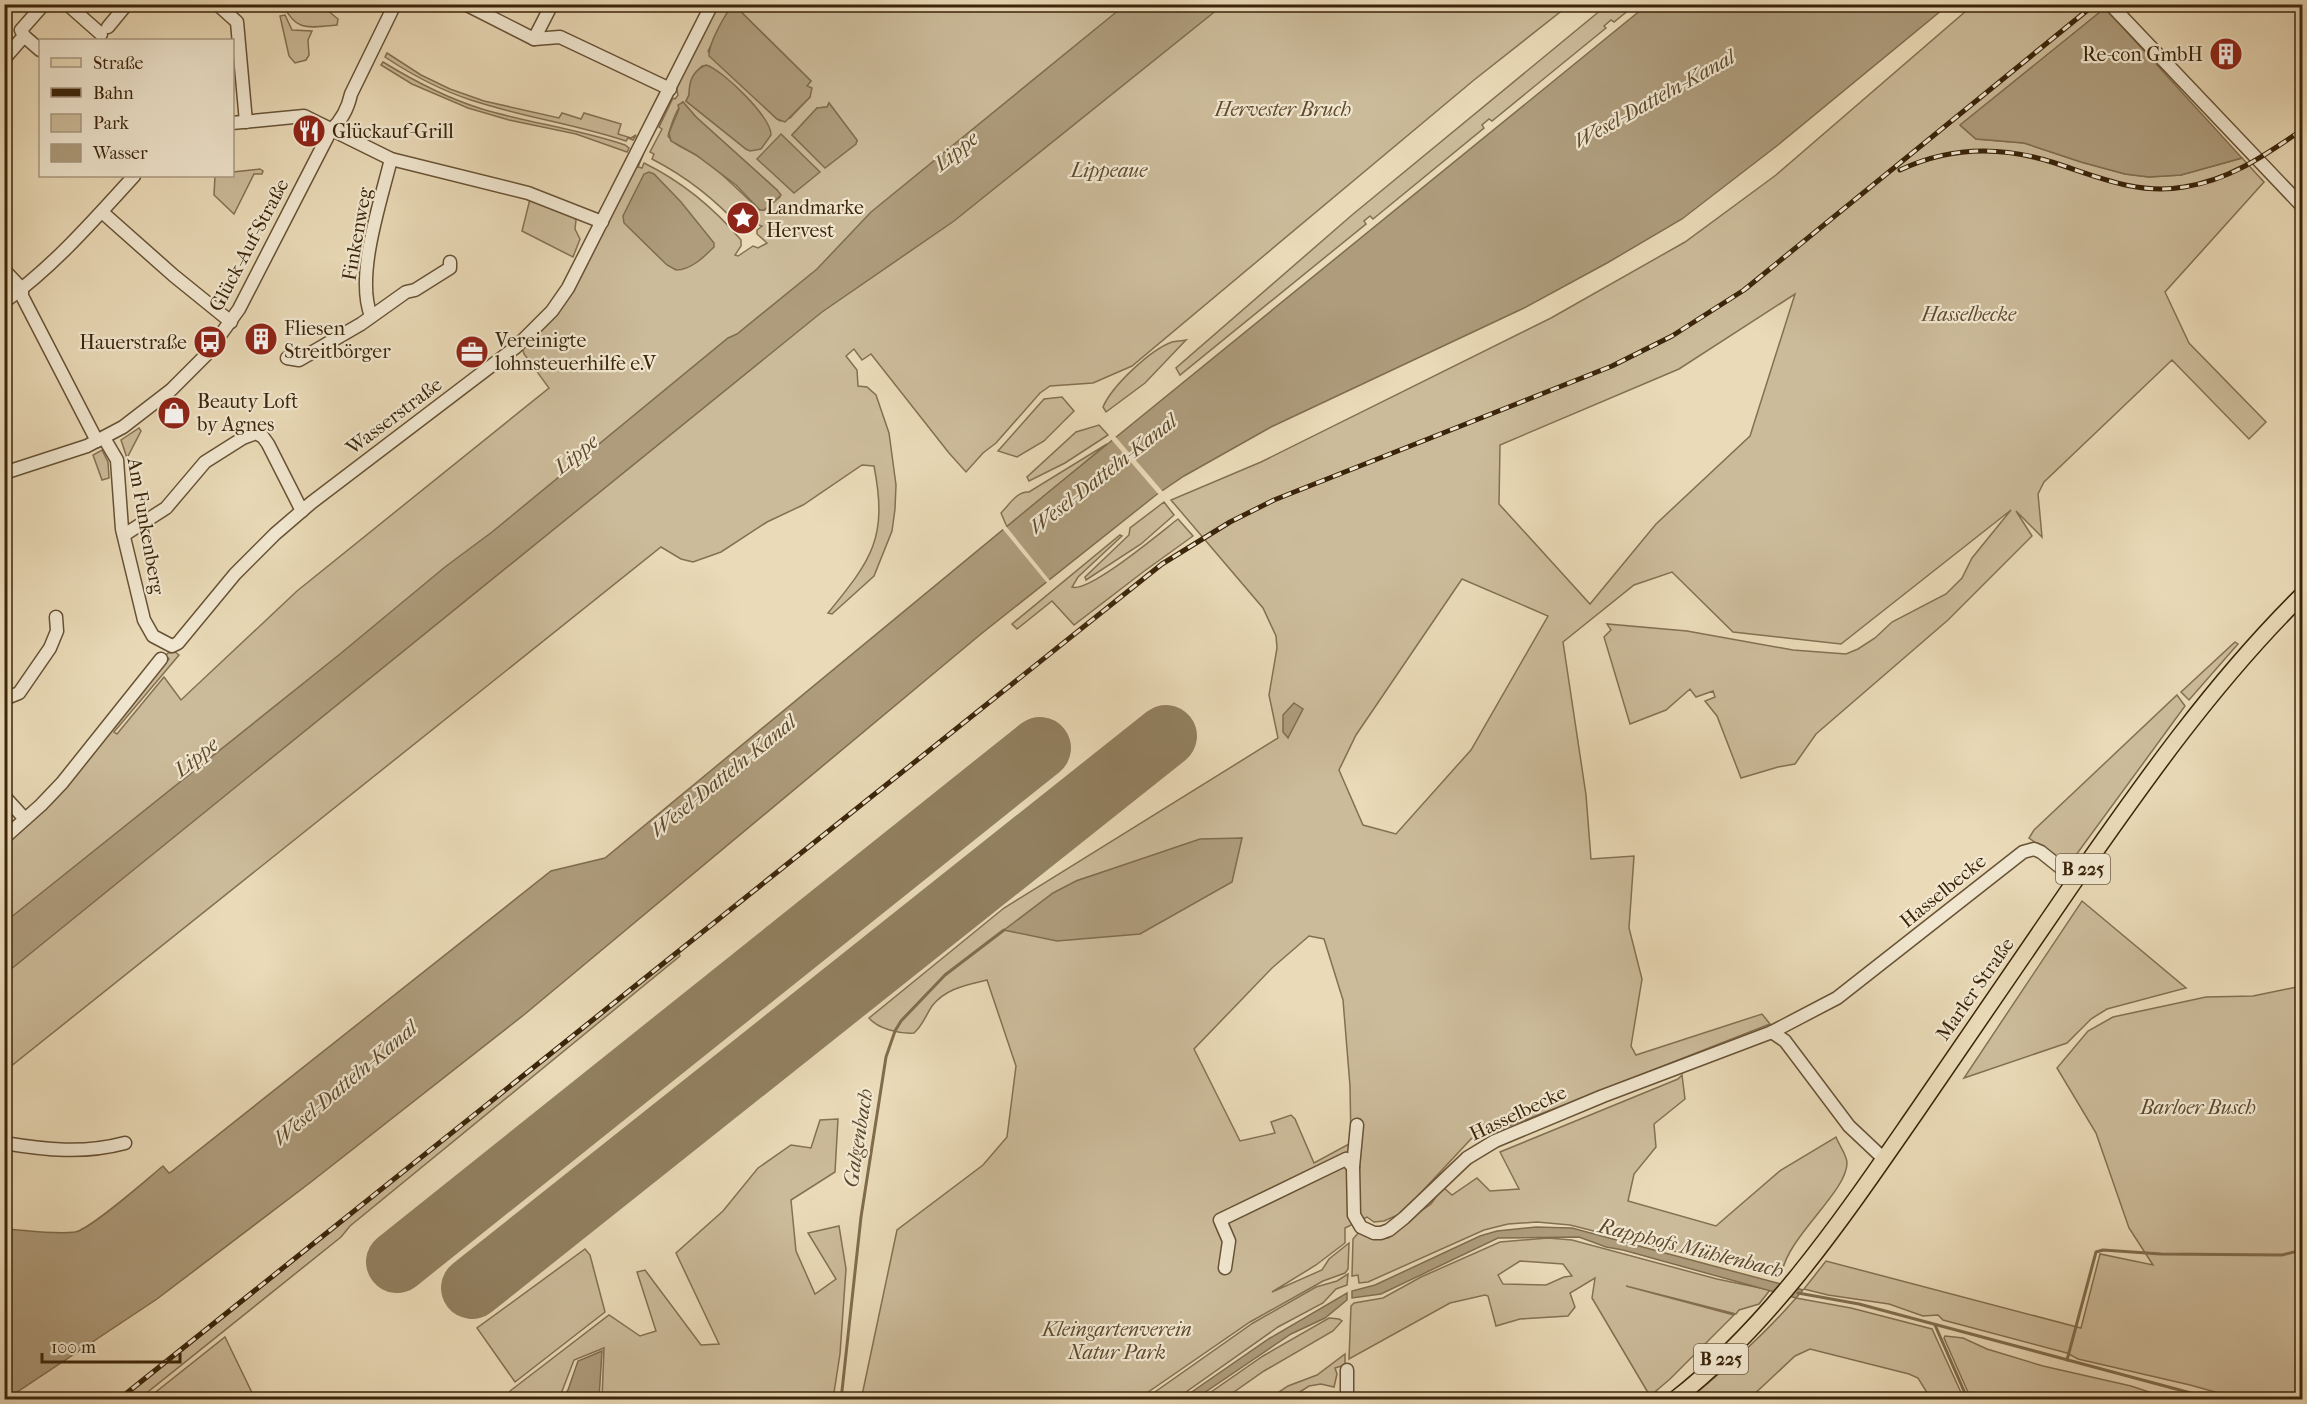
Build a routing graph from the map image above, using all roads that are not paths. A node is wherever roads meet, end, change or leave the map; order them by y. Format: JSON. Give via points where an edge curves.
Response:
{"nodes":[{"id":1,"x":44,"y":4,"type":"edge"},
{"id":2,"x":67,"y":4,"type":"edge"},
{"id":3,"x":127,"y":4,"type":"edge"},
{"id":4,"x":217,"y":4,"type":"edge"},
{"id":5,"x":395,"y":4,"type":"edge"},
{"id":6,"x":465,"y":4,"type":"edge"},
{"id":7,"x":552,"y":4,"type":"edge"},
{"id":8,"x":712,"y":4,"type":"edge"},
{"id":9,"x":2110,"y":4,"type":"edge"},
{"id":10,"x":102,"y":33,"type":"edge"},
{"id":11,"x":24,"y":36,"type":"junction"},
{"id":12,"x":534,"y":39,"type":"junction"},
{"id":13,"x":39,"y":49,"type":"edge"},
{"id":14,"x":4,"y":59,"type":"edge"},
{"id":15,"x":670,"y":89,"type":"junction"},
{"id":16,"x":246,"y":122,"type":"junction"},
{"id":17,"x":234,"y":123,"type":"edge"},
{"id":18,"x":332,"y":130,"type":"junction"},
{"id":19,"x":391,"y":159,"type":"junction"},
{"id":20,"x":133,"y":177,"type":"edge"},
{"id":21,"x":2302,"y":206,"type":"edge"},
{"id":22,"x":102,"y":212,"type":"junction"},
{"id":23,"x":602,"y":222,"type":"junction"},
{"id":24,"x":450,"y":262,"type":"dead end"},
{"id":25,"x":4,"y":270,"type":"edge"},
{"id":26,"x":22,"y":289,"type":"junction"},
{"id":27,"x":4,"y":302,"type":"edge"},
{"id":28,"x":371,"y":316,"type":"junction"},
{"id":29,"x":231,"y":322,"type":"junction"},
{"id":30,"x":287,"y":358,"type":"dead end"},
{"id":31,"x":100,"y":440,"type":"junction"},
{"id":32,"x":4,"y":473,"type":"edge"},
{"id":33,"x":302,"y":510,"type":"junction"},
{"id":34,"x":124,"y":535,"type":"junction"},
{"id":35,"x":2302,"y":595,"type":"edge"},
{"id":36,"x":56,"y":617,"type":"dead end"},
{"id":37,"x":172,"y":646,"type":"joint"},
{"id":38,"x":161,"y":659,"type":"dead end"},
{"id":39,"x":4,"y":699,"type":"edge"},
{"id":40,"x":4,"y":796,"type":"edge"},
{"id":41,"x":25,"y":819,"type":"junction"},
{"id":42,"x":4,"y":838,"type":"edge"},
{"id":43,"x":2076,"y":880,"type":"junction"},
{"id":44,"x":1772,"y":1032,"type":"junction"},
{"id":45,"x":1357,"y":1125,"type":"dead end"},
{"id":46,"x":4,"y":1143,"type":"edge"},
{"id":47,"x":125,"y":1143,"type":"dead end"},
{"id":48,"x":1884,"y":1158,"type":"junction"},
{"id":49,"x":1353,"y":1167,"type":"junction"},
{"id":50,"x":1225,"y":1268,"type":"dead end"},
{"id":51,"x":1347,"y":1370,"type":"dead end"},
{"id":52,"x":335,"y":1400,"type":"edge"},
{"id":53,"x":352,"y":1400,"type":"edge"},
{"id":54,"x":1347,"y":1400,"type":"edge"},
{"id":55,"x":1674,"y":1400,"type":"edge"}],
"edges":[{"from":1,"to":11,"type":"street","via":[[21,30]]},
{"from":2,"to":10,"type":"street"},
{"from":3,"to":10,"type":"street"},
{"from":4,"to":16,"type":"street","via":[[237,22]]},
{"from":5,"to":18,"type":"street","name":"Glück-Auf-Straße","via":[[351,94],[332,120]]},
{"from":6,"to":12,"type":"street"},
{"from":7,"to":12,"type":"street"},
{"from":8,"to":15,"type":"street","name":"Wasserstraße"},
{"from":9,"to":21,"type":"street"},
{"from":11,"to":13,"type":"street"},
{"from":11,"to":14,"type":"street"},
{"from":12,"to":15,"type":"street","via":[[560,37]]},
{"from":15,"to":23,"type":"street","name":"Wasserstraße"},
{"from":16,"to":17,"type":"street"},
{"from":16,"to":18,"type":"street","via":[[304,116]]},
{"from":18,"to":19,"type":"street"},
{"from":18,"to":29,"type":"street","name":"Glück-Auf-Straße"},
{"from":19,"to":23,"type":"street","via":[[528,193]]},
{"from":19,"to":28,"type":"street","name":"Finkenweg","via":[[365,283]]},
{"from":20,"to":22,"type":"street"},
{"from":22,"to":26,"type":"street"},
{"from":22,"to":29,"type":"street"},
{"from":23,"to":33,"type":"street","name":"Wasserstraße","via":[[568,288],[535,330]]},
{"from":24,"to":28,"type":"street","via":[[450,268]]},
{"from":25,"to":26,"type":"street"},
{"from":26,"to":27,"type":"street"},
{"from":26,"to":31,"type":"street","name":"Am Funkenberg","via":[[22,296]]},
{"from":28,"to":30,"type":"street","via":[[300,360]]},
{"from":29,"to":31,"type":"street","name":"Glück-Auf-Straße","via":[[206,355],[171,390]]},
{"from":31,"to":32,"type":"street","name":"Glück-Auf-Straße"},
{"from":31,"to":34,"type":"street","name":"Am Funkenberg","via":[[117,460]]},
{"from":33,"to":34,"type":"street","via":[[268,444],[256,433],[205,462],[166,508]]},
{"from":33,"to":37,"type":"street","name":"Wasserstraße","via":[[246,562]]},
{"from":34,"to":37,"type":"street","name":"Am Funkenberg","via":[[144,620],[153,636]]},
{"from":35,"to":43,"type":"main road","name":"Marler Straße","number":"B 225","via":[[2198,712]]},
{"from":36,"to":39,"type":"street","via":[[57,631],[50,648],[19,693]]},
{"from":38,"to":41,"type":"street","via":[[62,783]]},
{"from":40,"to":41,"type":"street"},
{"from":41,"to":42,"type":"street"},
{"from":43,"to":44,"type":"street","name":"Hasselbecke","via":[[2041,852],[2023,852],[1847,992]]},
{"from":43,"to":48,"type":"main road","name":"Marler Straße","number":"B 225"},
{"from":44,"to":48,"type":"street","via":[[1785,1041],[1849,1126]]},
{"from":44,"to":49,"type":"street","name":"Hasselbecke","via":[[1495,1141],[1467,1158],[1404,1218],[1382,1233],[1367,1231],[1355,1219]]},
{"from":45,"to":49,"type":"street","name":"Hasselbecke"},
{"from":46,"to":47,"type":"street","via":[[70,1151]]},
{"from":48,"to":55,"type":"main road","name":"Marler Straße","number":"B 225","via":[[1765,1315]]},
{"from":49,"to":50,"type":"street","via":[[1346,1159],[1220,1220],[1229,1241]]},
{"from":51,"to":54,"type":"street"},
{"from":52,"to":53,"type":"street"}]}
